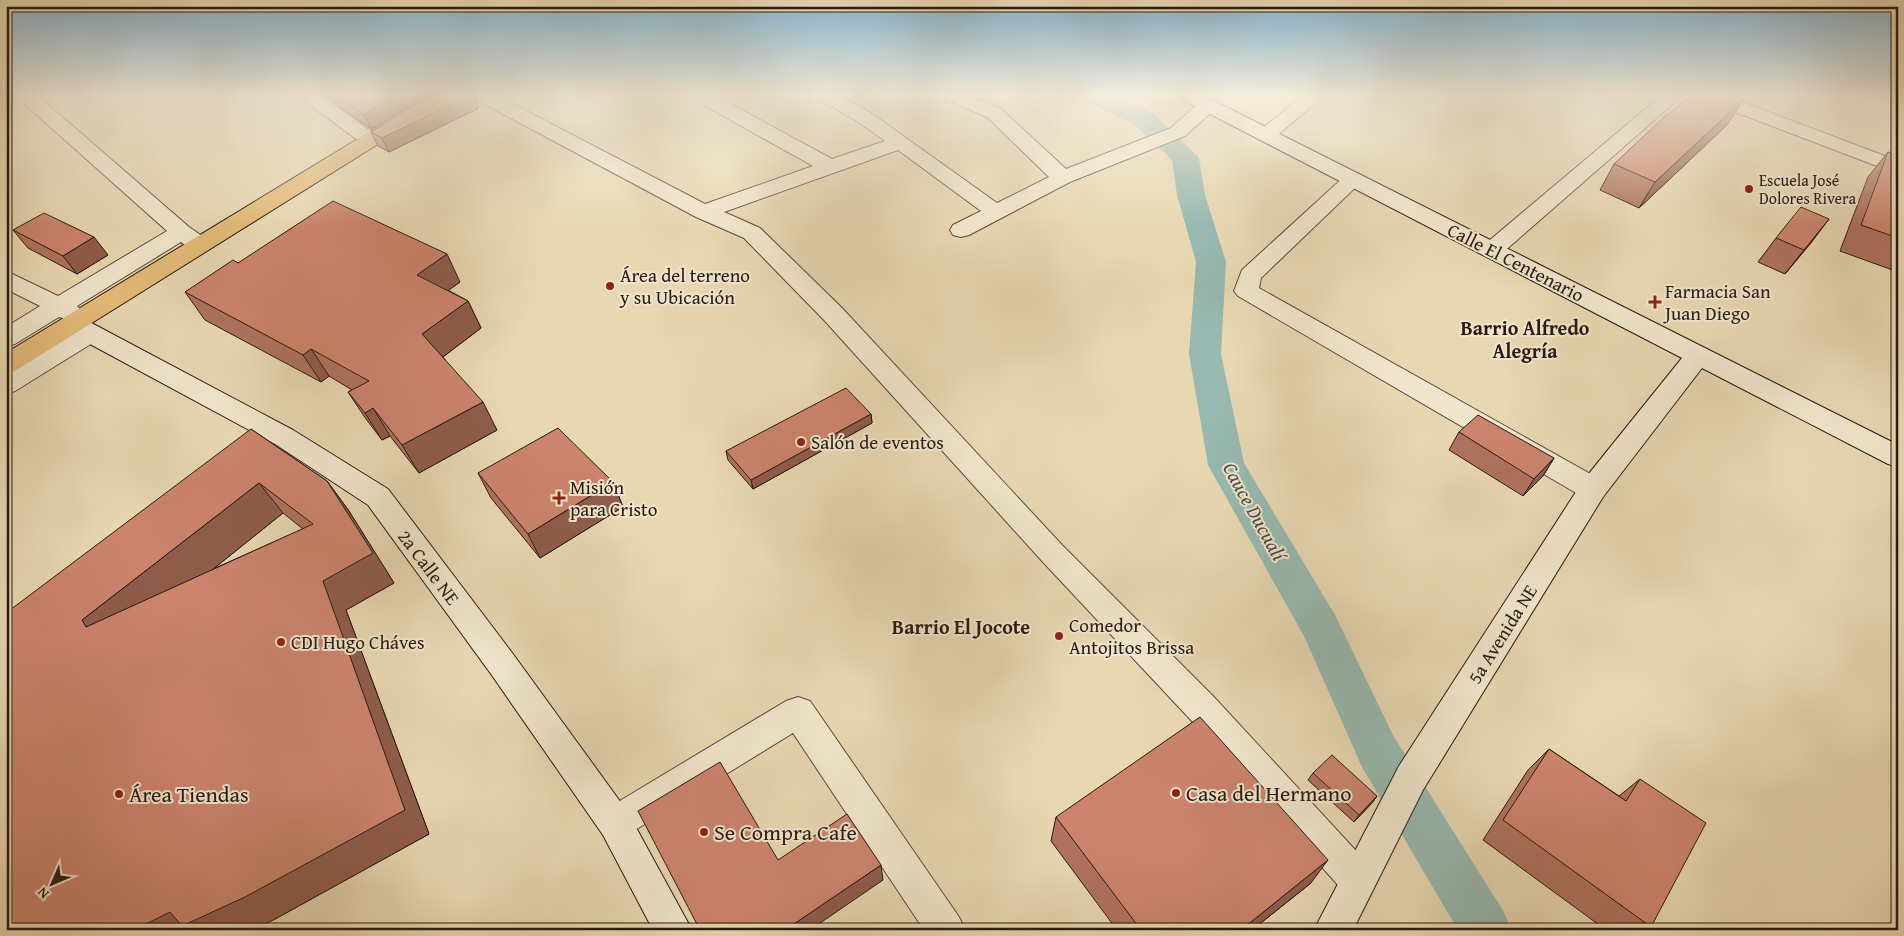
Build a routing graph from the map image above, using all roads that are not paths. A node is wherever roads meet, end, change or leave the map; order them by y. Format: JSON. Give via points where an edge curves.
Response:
{"nodes":[{"id":1,"x":77,"y":139,"type":"edge"},
{"id":2,"x":566,"y":139,"type":"edge"},
{"id":3,"x":780,"y":139,"type":"edge"},
{"id":4,"x":895,"y":139,"type":"edge"},
{"id":5,"x":1021,"y":139,"type":"edge"},
{"id":6,"x":1161,"y":139,"type":"edge"},
{"id":7,"x":1273,"y":139,"type":"edge"},
{"id":8,"x":1621,"y":139,"type":"edge"},
{"id":9,"x":1823,"y":139,"type":"edge"},
{"id":10,"x":370,"y":140,"type":"edge"},
{"id":11,"x":900,"y":142,"type":"junction"},
{"id":12,"x":831,"y":167,"type":"junction"},
{"id":13,"x":1898,"y":168,"type":"edge"},
{"id":14,"x":1063,"y":178,"type":"junction"},
{"id":15,"x":1352,"y":179,"type":"junction"},
{"id":16,"x":704,"y":212,"type":"junction"},
{"id":17,"x":996,"y":212,"type":"junction"},
{"id":18,"x":961,"y":230,"type":"dead end"},
{"id":19,"x":190,"y":239,"type":"junction"},
{"id":20,"x":1492,"y":250,"type":"junction"},
{"id":21,"x":6,"y":279,"type":"edge"},
{"id":22,"x":76,"y":320,"type":"junction"},
{"id":23,"x":6,"y":338,"type":"edge"},
{"id":24,"x":1698,"y":355,"type":"junction"},
{"id":25,"x":6,"y":365,"type":"edge"},
{"id":26,"x":6,"y":385,"type":"edge"},
{"id":27,"x":1898,"y":457,"type":"edge"},
{"id":28,"x":1593,"y":490,"type":"junction"},
{"id":29,"x":615,"y":823,"type":"junction"},
{"id":30,"x":1358,"y":880,"type":"junction"},
{"id":31,"x":673,"y":930,"type":"edge"},
{"id":32,"x":946,"y":930,"type":"edge"},
{"id":33,"x":1333,"y":930,"type":"edge"}],
"edges":[{"from":1,"to":19,"type":"street"},
{"from":2,"to":16,"type":"street"},
{"from":3,"to":12,"type":"street"},
{"from":4,"to":11,"type":"street"},
{"from":5,"to":14,"type":"street"},
{"from":6,"to":14,"type":"street"},
{"from":7,"to":15,"type":"street","name":"Calle El Centenario"},
{"from":8,"to":20,"type":"street"},
{"from":9,"to":13,"type":"street"},
{"from":10,"to":19,"type":"main road"},
{"from":11,"to":12,"type":"street"},
{"from":11,"to":17,"type":"street"},
{"from":12,"to":16,"type":"street"},
{"from":14,"to":17,"type":"street"},
{"from":15,"to":20,"type":"street","name":"Calle El Centenario"},
{"from":15,"to":28,"type":"street","via":[[1250,275],[1246,291]]},
{"from":16,"to":30,"type":"street","via":[[752,233],[833,314],[1052,553],[1201,707]]},
{"from":17,"to":18,"type":"street"},
{"from":19,"to":22,"type":"main road"},
{"from":20,"to":24,"type":"street","name":"Calle El Centenario"},
{"from":21,"to":22,"type":"street","name":"2a Calle NE"},
{"from":22,"to":23,"type":"street"},
{"from":22,"to":25,"type":"main road"},
{"from":22,"to":26,"type":"street"},
{"from":22,"to":29,"type":"street","name":"2a Calle NE","via":[[273,445],[378,497]]},
{"from":24,"to":27,"type":"street","name":"Calle El Centenario"},
{"from":24,"to":28,"type":"street","name":"5a Avenida NE"},
{"from":28,"to":30,"type":"street","name":"5a Avenida NE","via":[[1411,778]]},
{"from":29,"to":31,"type":"street","name":"2a Calle NE"},
{"from":29,"to":32,"type":"street","via":[[798,712]]},
{"from":30,"to":33,"type":"street","name":"5a Avenida NE"}]}
